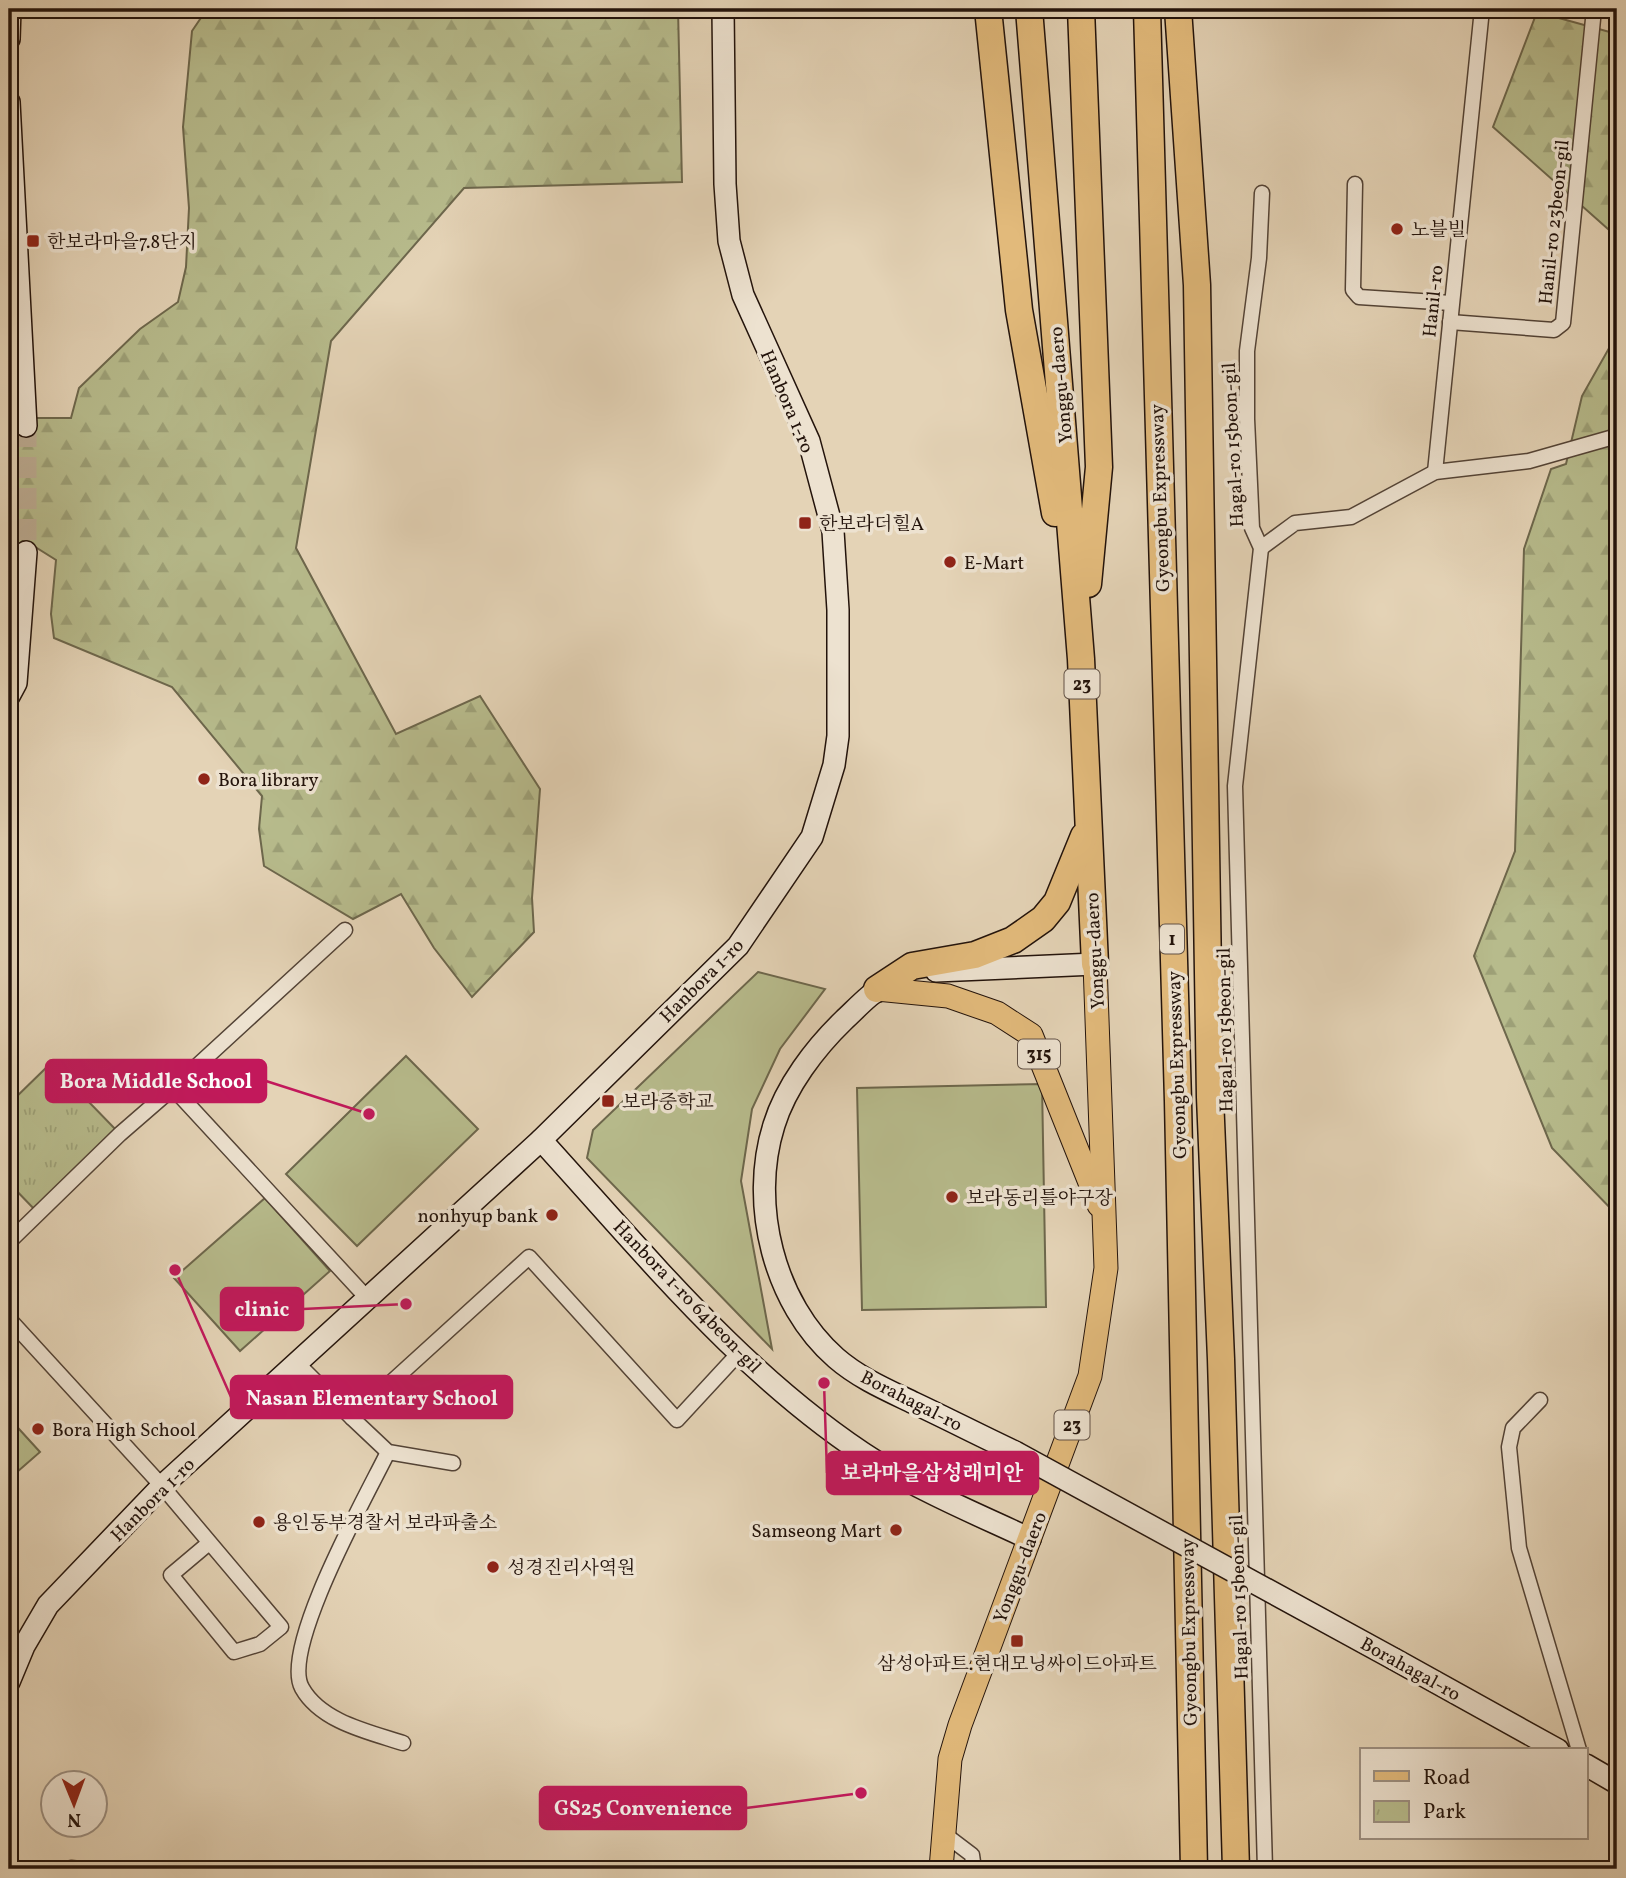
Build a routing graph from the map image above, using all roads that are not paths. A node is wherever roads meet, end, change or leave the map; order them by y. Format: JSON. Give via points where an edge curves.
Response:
{"nodes":[{"id":1,"x":10,"y":9,"type":"edge"},
{"id":2,"x":723,"y":9,"type":"edge"},
{"id":3,"x":988,"y":9,"type":"edge"},
{"id":4,"x":1029,"y":9,"type":"edge"},
{"id":5,"x":1081,"y":9,"type":"edge"},
{"id":6,"x":1147,"y":9,"type":"edge"},
{"id":7,"x":1178,"y":9,"type":"edge"},
{"id":8,"x":1482,"y":9,"type":"edge"},
{"id":9,"x":1594,"y":9,"type":"edge"},
{"id":10,"x":9,"y":39,"type":"edge"},
{"id":11,"x":9,"y":102,"type":"edge"},
{"id":12,"x":1355,"y":184,"type":"dead end"},
{"id":13,"x":1262,"y":194,"type":"dead end"},
{"id":14,"x":1451,"y":303,"type":"junction"},
{"id":15,"x":1450,"y":322,"type":"junction"},
{"id":16,"x":26,"y":426,"type":"tunnel mouth"},
{"id":17,"x":1617,"y":436,"type":"edge"},
{"id":18,"x":1435,"y":472,"type":"junction"},
{"id":19,"x":1261,"y":548,"type":"junction"},
{"id":20,"x":26,"y":552,"type":"tunnel mouth"},
{"id":21,"x":1081,"y":659,"type":"junction"},
{"id":22,"x":9,"y":696,"type":"edge"},
{"id":23,"x":1087,"y":828,"type":"junction"},
{"id":24,"x":345,"y":930,"type":"dead end"},
{"id":25,"x":1095,"y":964,"type":"junction"},
{"id":26,"x":877,"y":989,"type":"junction"},
{"id":27,"x":173,"y":1088,"type":"junction"},
{"id":28,"x":541,"y":1140,"type":"junction"},
{"id":29,"x":1106,"y":1224,"type":"junction"},
{"id":30,"x":9,"y":1242,"type":"edge"},
{"id":31,"x":367,"y":1298,"type":"junction"},
{"id":32,"x":9,"y":1320,"type":"edge"},
{"id":33,"x":738,"y":1354,"type":"junction"},
{"id":34,"x":296,"y":1362,"type":"junction"},
{"id":35,"x":1540,"y":1399,"type":"dead end"},
{"id":36,"x":352,"y":1418,"type":"junction"},
{"id":37,"x":388,"y":1452,"type":"junction"},
{"id":38,"x":453,"y":1463,"type":"dead end"},
{"id":39,"x":162,"y":1486,"type":"junction"},
{"id":40,"x":1030,"y":1539,"type":"junction"},
{"id":41,"x":209,"y":1543,"type":"junction"},
{"id":42,"x":9,"y":1682,"type":"edge"},
{"id":43,"x":403,"y":1743,"type":"dead end"},
{"id":44,"x":1555,"y":1748,"type":"edge"},
{"id":45,"x":1578,"y":1748,"type":"edge"},
{"id":46,"x":1588,"y":1766,"type":"edge"},
{"id":47,"x":1617,"y":1783,"type":"edge"},
{"id":48,"x":943,"y":1833,"type":"junction"},
{"id":49,"x":1236,"y":1868,"type":"edge"},
{"id":50,"x":941,"y":1869,"type":"edge"},
{"id":51,"x":974,"y":1869,"type":"edge"},
{"id":52,"x":1194,"y":1869,"type":"edge"},
{"id":53,"x":1265,"y":1869,"type":"edge"}],
"edges":[{"from":1,"to":10,"type":"street"},
{"from":2,"to":28,"type":"street","name":"Hanbora 1-ro","via":[[729,241],[743,295],[809,441],[834,531],[839,683],[834,765],[812,837],[738,946]]},
{"from":3,"to":21,"type":"highway","via":[[1019,310]]},
{"from":4,"to":21,"type":"highway","name":"Yonggu-daero","number":"23"},
{"from":5,"to":21,"type":"highway","via":[[1099,467]]},
{"from":6,"to":52,"type":"highway","name":"Gyeongbu Expressway","number":"1"},
{"from":7,"to":49,"type":"highway","name":"Gyeongbu Expressway","number":"1","via":[[1197,285],[1210,1097]]},
{"from":8,"to":14,"type":"street","name":"Hanil-ro"},
{"from":9,"to":15,"type":"street","name":"Hanil-ro 23beon-gil","via":[[1563,323],[1554,330]]},
{"from":11,"to":16,"type":"street"},
{"from":12,"to":14,"type":"street","via":[[1353,290],[1359,298]]},
{"from":13,"to":19,"type":"street","name":"Hagal-ro 15beon-gil","via":[[1247,351],[1252,528]]},
{"from":14,"to":15,"type":"street","name":"Hanil-ro"},
{"from":15,"to":18,"type":"street","name":"Hanil-ro"},
{"from":17,"to":18,"type":"street","via":[[1529,461]]},
{"from":18,"to":19,"type":"street","via":[[1351,517],[1295,523]]},
{"from":19,"to":53,"type":"street","name":"Hagal-ro 15beon-gil","via":[[1235,786]]},
{"from":20,"to":22,"type":"street","via":[[16,682]]},
{"from":21,"to":23,"type":"highway","name":"Yonggu-daero","number":"23"},
{"from":23,"to":25,"type":"highway","name":"Yonggu-daero","number":"23"},
{"from":23,"to":26,"type":"highway","via":[[1058,902],[1043,919],[1013,940],[975,955],[912,965]]},
{"from":24,"to":27,"type":"street"},
{"from":25,"to":26,"type":"street","name":"Borahagal-ro","via":[[911,972]]},
{"from":25,"to":29,"type":"main road","name":"Yonggu-daero","number":"23"},
{"from":26,"to":29,"type":"main road","number":"315","via":[[948,996],[997,1013],[1031,1035]]},
{"from":26,"to":44,"type":"street","name":"Borahagal-ro","bridge":true,"via":[[823,1040],[800,1074],[774,1124],[766,1164],[766,1200],[779,1275],[792,1306],[837,1359],[865,1379],[1014,1452]]},
{"from":27,"to":30,"type":"street"},
{"from":27,"to":31,"type":"street"},
{"from":28,"to":31,"type":"street","name":"Hanbora 1-ro"},
{"from":28,"to":33,"type":"street","name":"Hanbora 1-ro 64beon-gil"},
{"from":29,"to":40,"type":"main road","name":"Yonggu-daero","number":"23","via":[[1106,1268],[1090,1376]]},
{"from":31,"to":34,"type":"street","name":"Hanbora 1-ro"},
{"from":32,"to":39,"type":"street"},
{"from":33,"to":36,"type":"street","via":[[677,1419],[529,1257]]},
{"from":33,"to":40,"type":"street","name":"Hanbora 1-ro 64beon-gil","via":[[875,1462]]},
{"from":34,"to":36,"type":"street"},
{"from":34,"to":39,"type":"street","name":"Hanbora 1-ro"},
{"from":35,"to":45,"type":"street","via":[[1513,1428],[1509,1447],[1519,1548]]},
{"from":36,"to":37,"type":"street"},
{"from":37,"to":38,"type":"street"},
{"from":37,"to":43,"type":"street","via":[[333,1561],[309,1620],[299,1665],[301,1686],[316,1706]]},
{"from":39,"to":41,"type":"street"},
{"from":39,"to":42,"type":"street","name":"Hanbora 1-ro","via":[[48,1605]]},
{"from":40,"to":48,"type":"main road","name":"Yonggu-daero","number":"23","via":[[960,1725],[950,1759]]},
{"from":41,"to":41,"type":"street","via":[[171,1575],[234,1652],[260,1644],[281,1627]]},
{"from":46,"to":47,"type":"street"},
{"from":48,"to":50,"type":"main road","name":"Yonggu-daero","number":"23"},
{"from":48,"to":51,"type":"street","via":[[972,1855]]}]}
